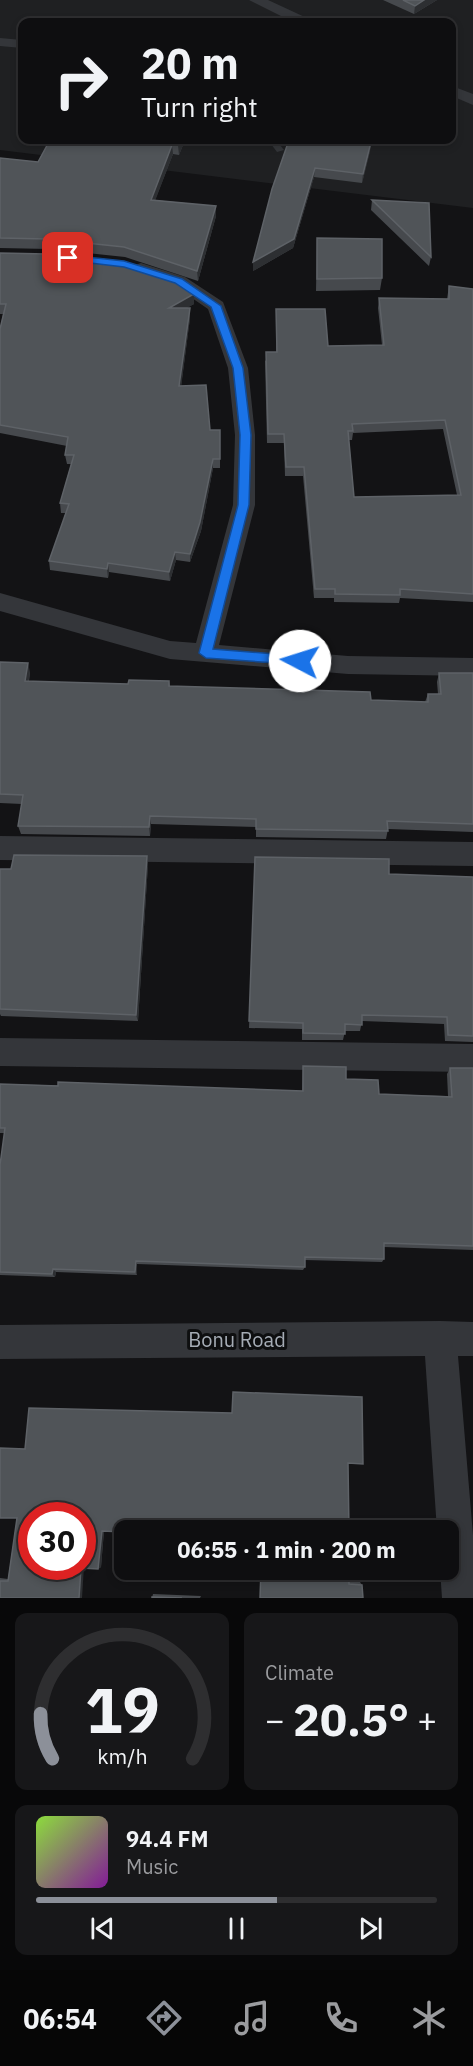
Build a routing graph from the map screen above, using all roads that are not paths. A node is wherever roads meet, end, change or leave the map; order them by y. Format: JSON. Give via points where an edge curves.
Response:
{"nodes":[{"id":1,"x":256,"y":0,"type":"edge"},
{"id":2,"x":295,"y":18,"type":"edge"},
{"id":3,"x":0,"y":42,"type":"edge"},
{"id":4,"x":18,"y":44,"type":"edge"},
{"id":5,"x":456,"y":93,"type":"edge"},
{"id":6,"x":473,"y":100,"type":"edge"},
{"id":7,"x":275,"y":144,"type":"edge"},
{"id":8,"x":280,"y":150,"type":"dead end"},
{"id":9,"x":124,"y":264,"type":"edge"},
{"id":10,"x":0,"y":602,"type":"edge"},
{"id":11,"x":206,"y":653,"type":"junction"},
{"id":12,"x":473,"y":667,"type":"edge"},
{"id":13,"x":0,"y":848,"type":"edge"},
{"id":14,"x":473,"y":854,"type":"edge"},
{"id":15,"x":0,"y":1052,"type":"edge"},
{"id":16,"x":473,"y":1059,"type":"edge"},
{"id":17,"x":456,"y":1339,"type":"edge"},
{"id":18,"x":0,"y":1342,"type":"edge"},
{"id":19,"x":460,"y":1598,"type":"edge"}],
"edges":[{"from":1,"to":2,"type":"street"},
{"from":3,"to":4,"type":"street"},
{"from":5,"to":6,"type":"street"},
{"from":7,"to":8,"type":"lane"},
{"from":9,"to":11,"type":"street","via":[[179,281],[216,306],[238,368],[245,435],[244,505]]},
{"from":10,"to":11,"type":"street","via":[[170,650]]},
{"from":11,"to":12,"type":"street","via":[[348,665]]},
{"from":13,"to":14,"type":"street"},
{"from":15,"to":16,"type":"street"},
{"from":17,"to":18,"type":"street","name":"Bonu Road"},
{"from":17,"to":19,"type":"street"}]}
